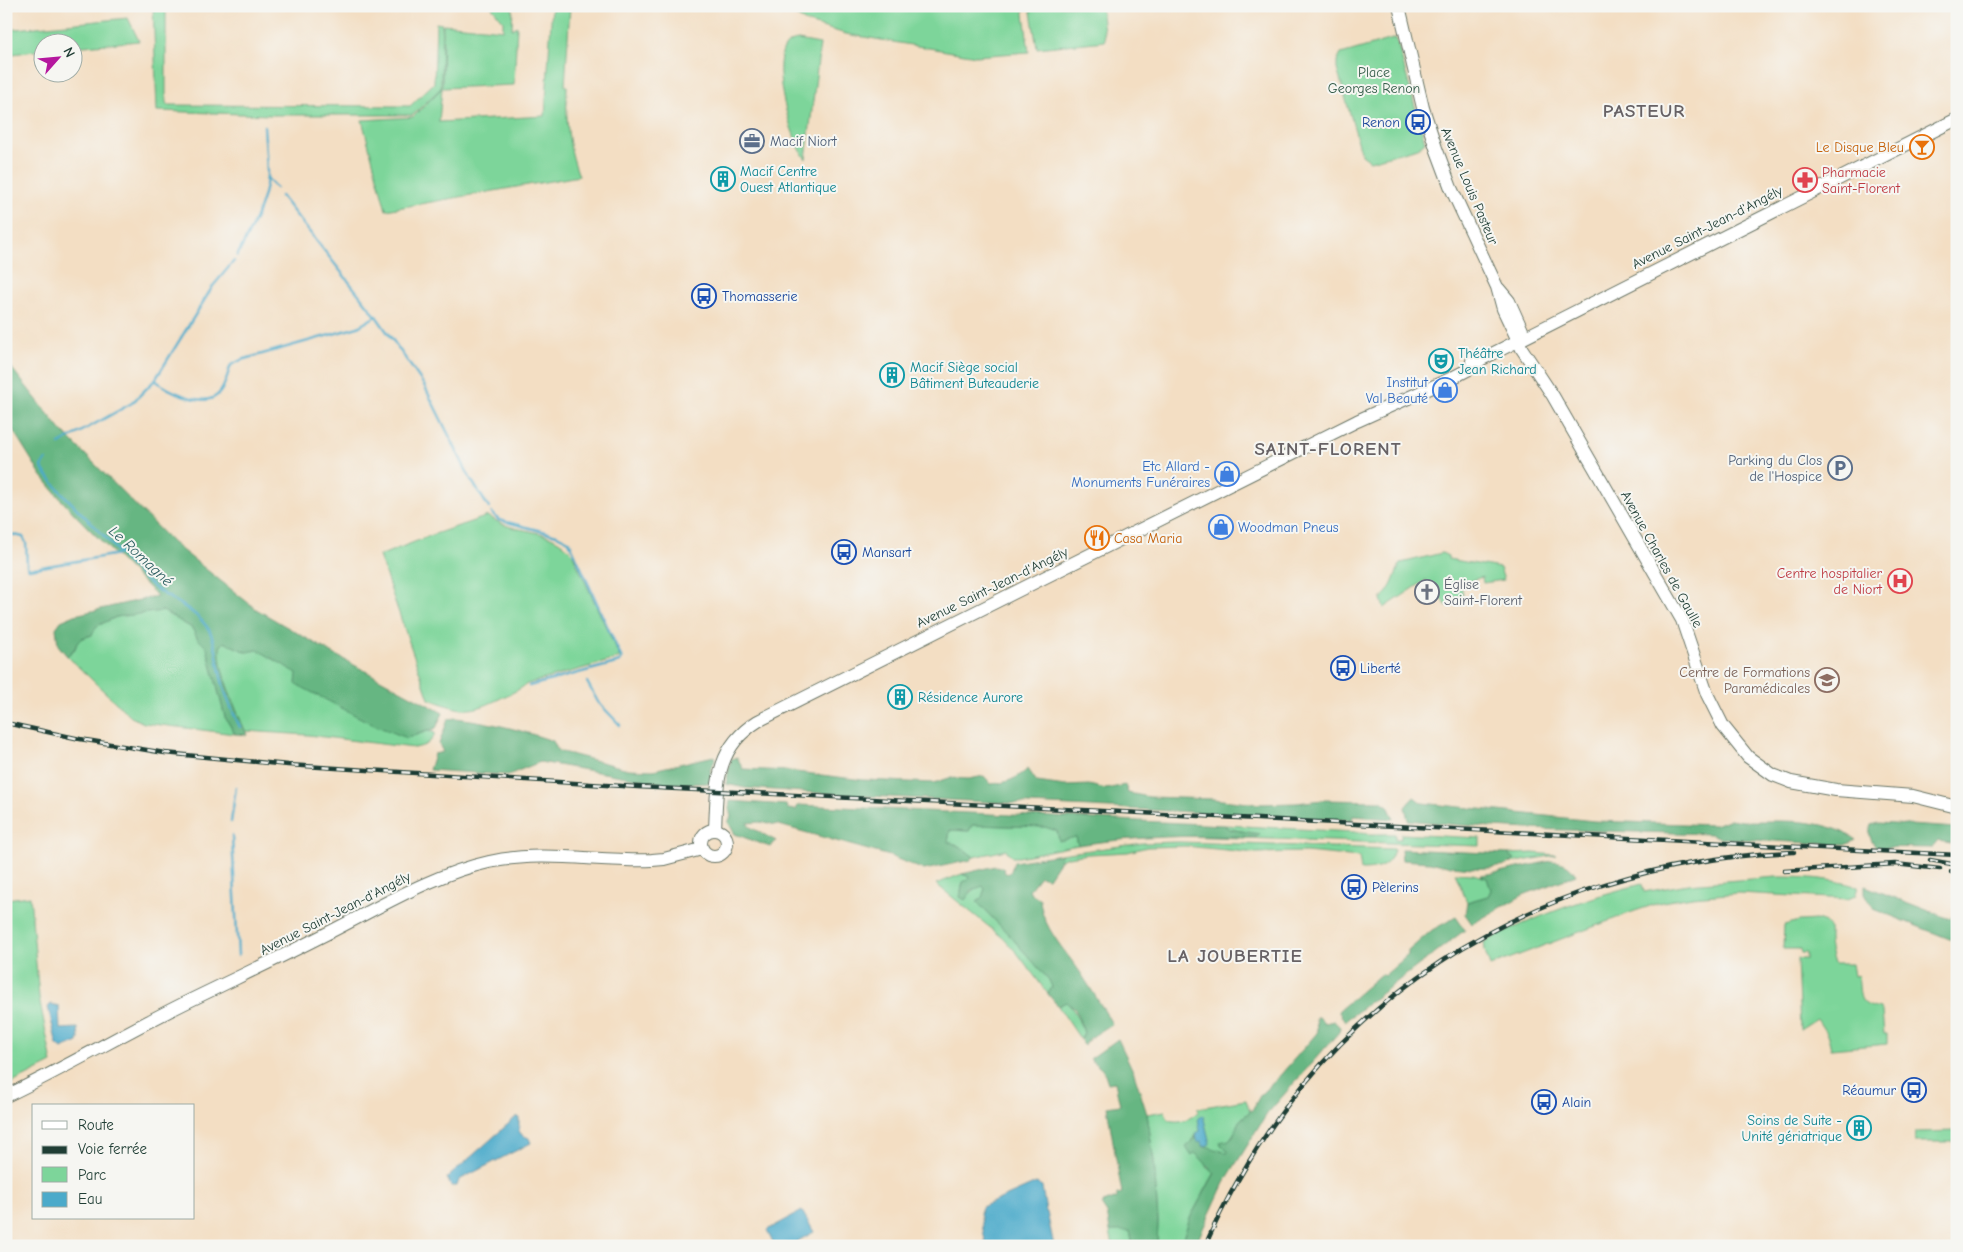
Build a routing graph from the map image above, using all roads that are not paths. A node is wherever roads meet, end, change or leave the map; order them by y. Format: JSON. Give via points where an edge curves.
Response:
{"nodes":[{"id":1,"x":1399,"y":6,"type":"edge"},
{"id":2,"x":1954,"y":118,"type":"edge"},
{"id":3,"x":1521,"y":339,"type":"junction"},
{"id":4,"x":1957,"y":808,"type":"edge"},
{"id":5,"x":715,"y":830,"type":"junction"},
{"id":6,"x":702,"y":849,"type":"junction"},
{"id":7,"x":6,"y":1096,"type":"edge"}],
"edges":[{"from":1,"to":3,"type":"main road","name":"Avenue Louis Pasteur","via":[[1436,148],[1497,287],[1509,301]]},
{"from":2,"to":3,"type":"main road","name":"Avenue Saint-Jean-d'Angély"},
{"from":3,"to":4,"type":"main road","name":"Avenue Charles de Gaulle","via":[[1548,380],[1553,396],[1682,620],[1714,711],[1748,757],[1773,775],[1791,782],[1836,790],[1913,796]]},
{"from":3,"to":5,"type":"main road","name":"Avenue Saint-Jean-d'Angély","via":[[1385,402],[1357,421],[759,720],[733,742],[723,762]]},
{"from":5,"to":6,"type":"main road","via":[[705,834]]},
{"from":5,"to":6,"type":"main road","via":[[727,839],[724,853],[710,856]]},
{"from":6,"to":7,"type":"main road","name":"Avenue Saint-Jean-d'Angély","via":[[652,860],[534,857],[468,868],[414,890],[190,1000]]}]}
